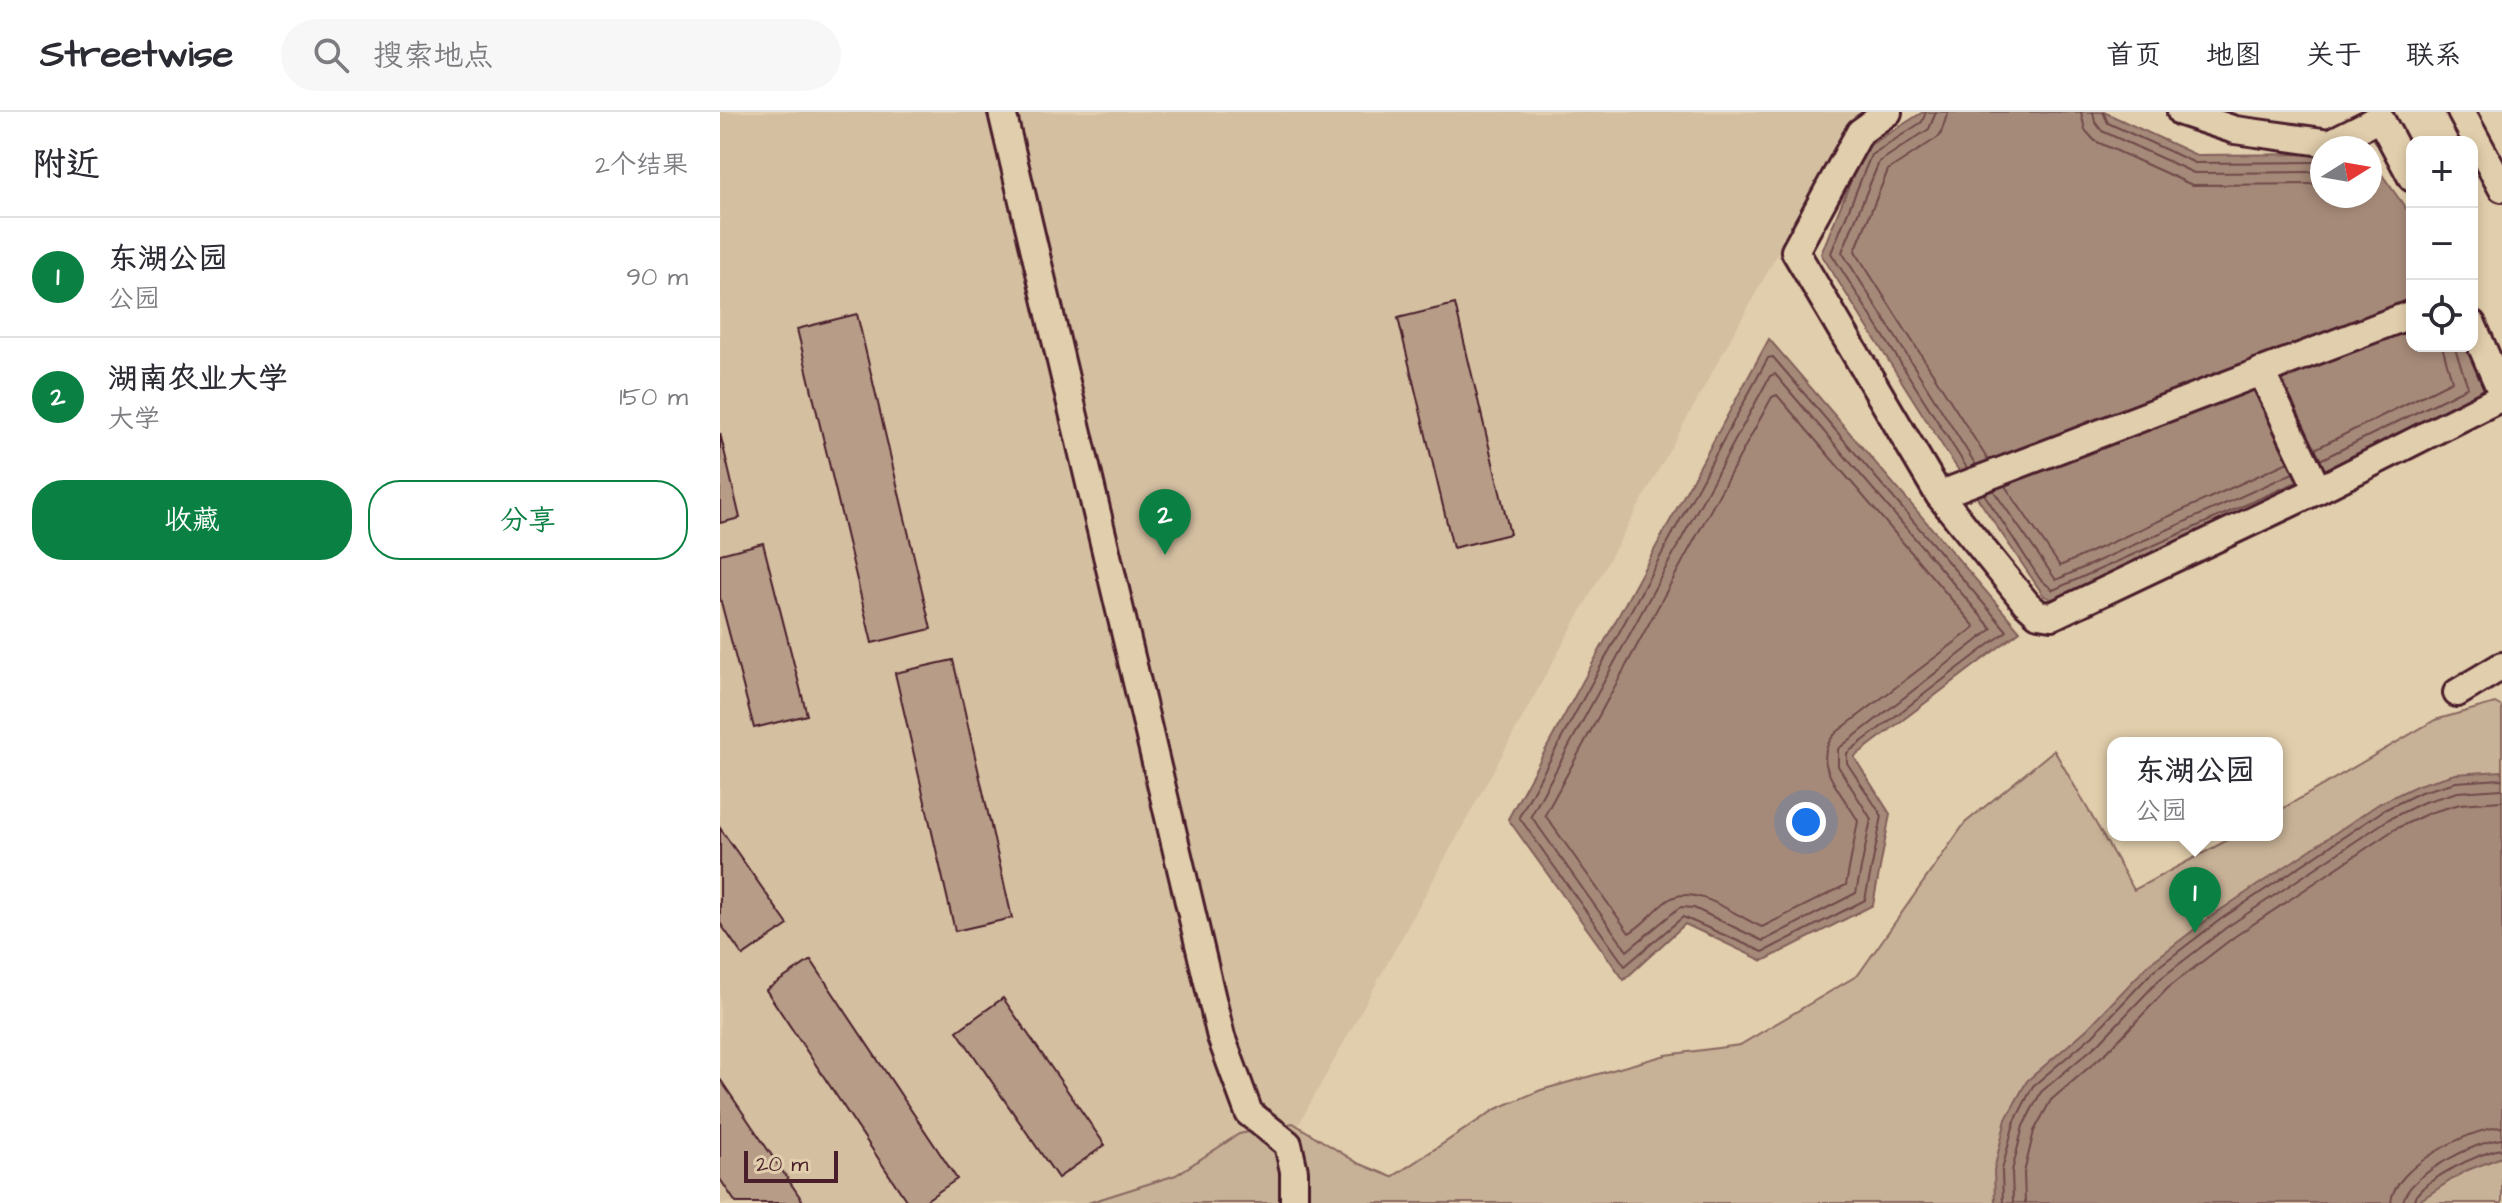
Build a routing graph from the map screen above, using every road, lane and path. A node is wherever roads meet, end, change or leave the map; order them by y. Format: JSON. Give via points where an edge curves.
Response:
{"nodes":[{"id":1,"x":1002,"y":112,"type":"edge"},
{"id":2,"x":1888,"y":112,"type":"edge"},
{"id":3,"x":2181,"y":112,"type":"edge"},
{"id":4,"x":2461,"y":112,"type":"edge"},
{"id":5,"x":2383,"y":114,"type":"edge"},
{"id":6,"x":2406,"y":165,"type":"edge"},
{"id":7,"x":2502,"y":188,"type":"edge"},
{"id":8,"x":2406,"y":316,"type":"edge"},
{"id":9,"x":2478,"y":338,"type":"edge"},
{"id":10,"x":2261,"y":371,"type":"junction"},
{"id":11,"x":2502,"y":395,"type":"edge"},
{"id":12,"x":2317,"y":488,"type":"junction"},
{"id":13,"x":1949,"y":491,"type":"junction"},
{"id":14,"x":2502,"y":666,"type":"edge"},
{"id":15,"x":2457,"y":693,"type":"dead end"},
{"id":16,"x":1294,"y":1203,"type":"edge"}],
"edges":[{"from":1,"to":16,"type":"street","via":[[1221,1037],[1249,1113],[1288,1144]]},
{"from":2,"to":13,"type":"street","via":[[1860,132],[1795,251]]},
{"from":3,"to":5,"type":"street","via":[[2235,130],[2330,143]]},
{"from":4,"to":7,"type":"street"},
{"from":5,"to":6,"type":"street"},
{"from":8,"to":10,"type":"street"},
{"from":9,"to":11,"type":"street"},
{"from":10,"to":12,"type":"street"},
{"from":10,"to":13,"type":"street"},
{"from":11,"to":12,"type":"street"},
{"from":12,"to":13,"type":"street","via":[[2052,616],[2038,614],[2026,603]]},
{"from":14,"to":15,"type":"street"}]}
